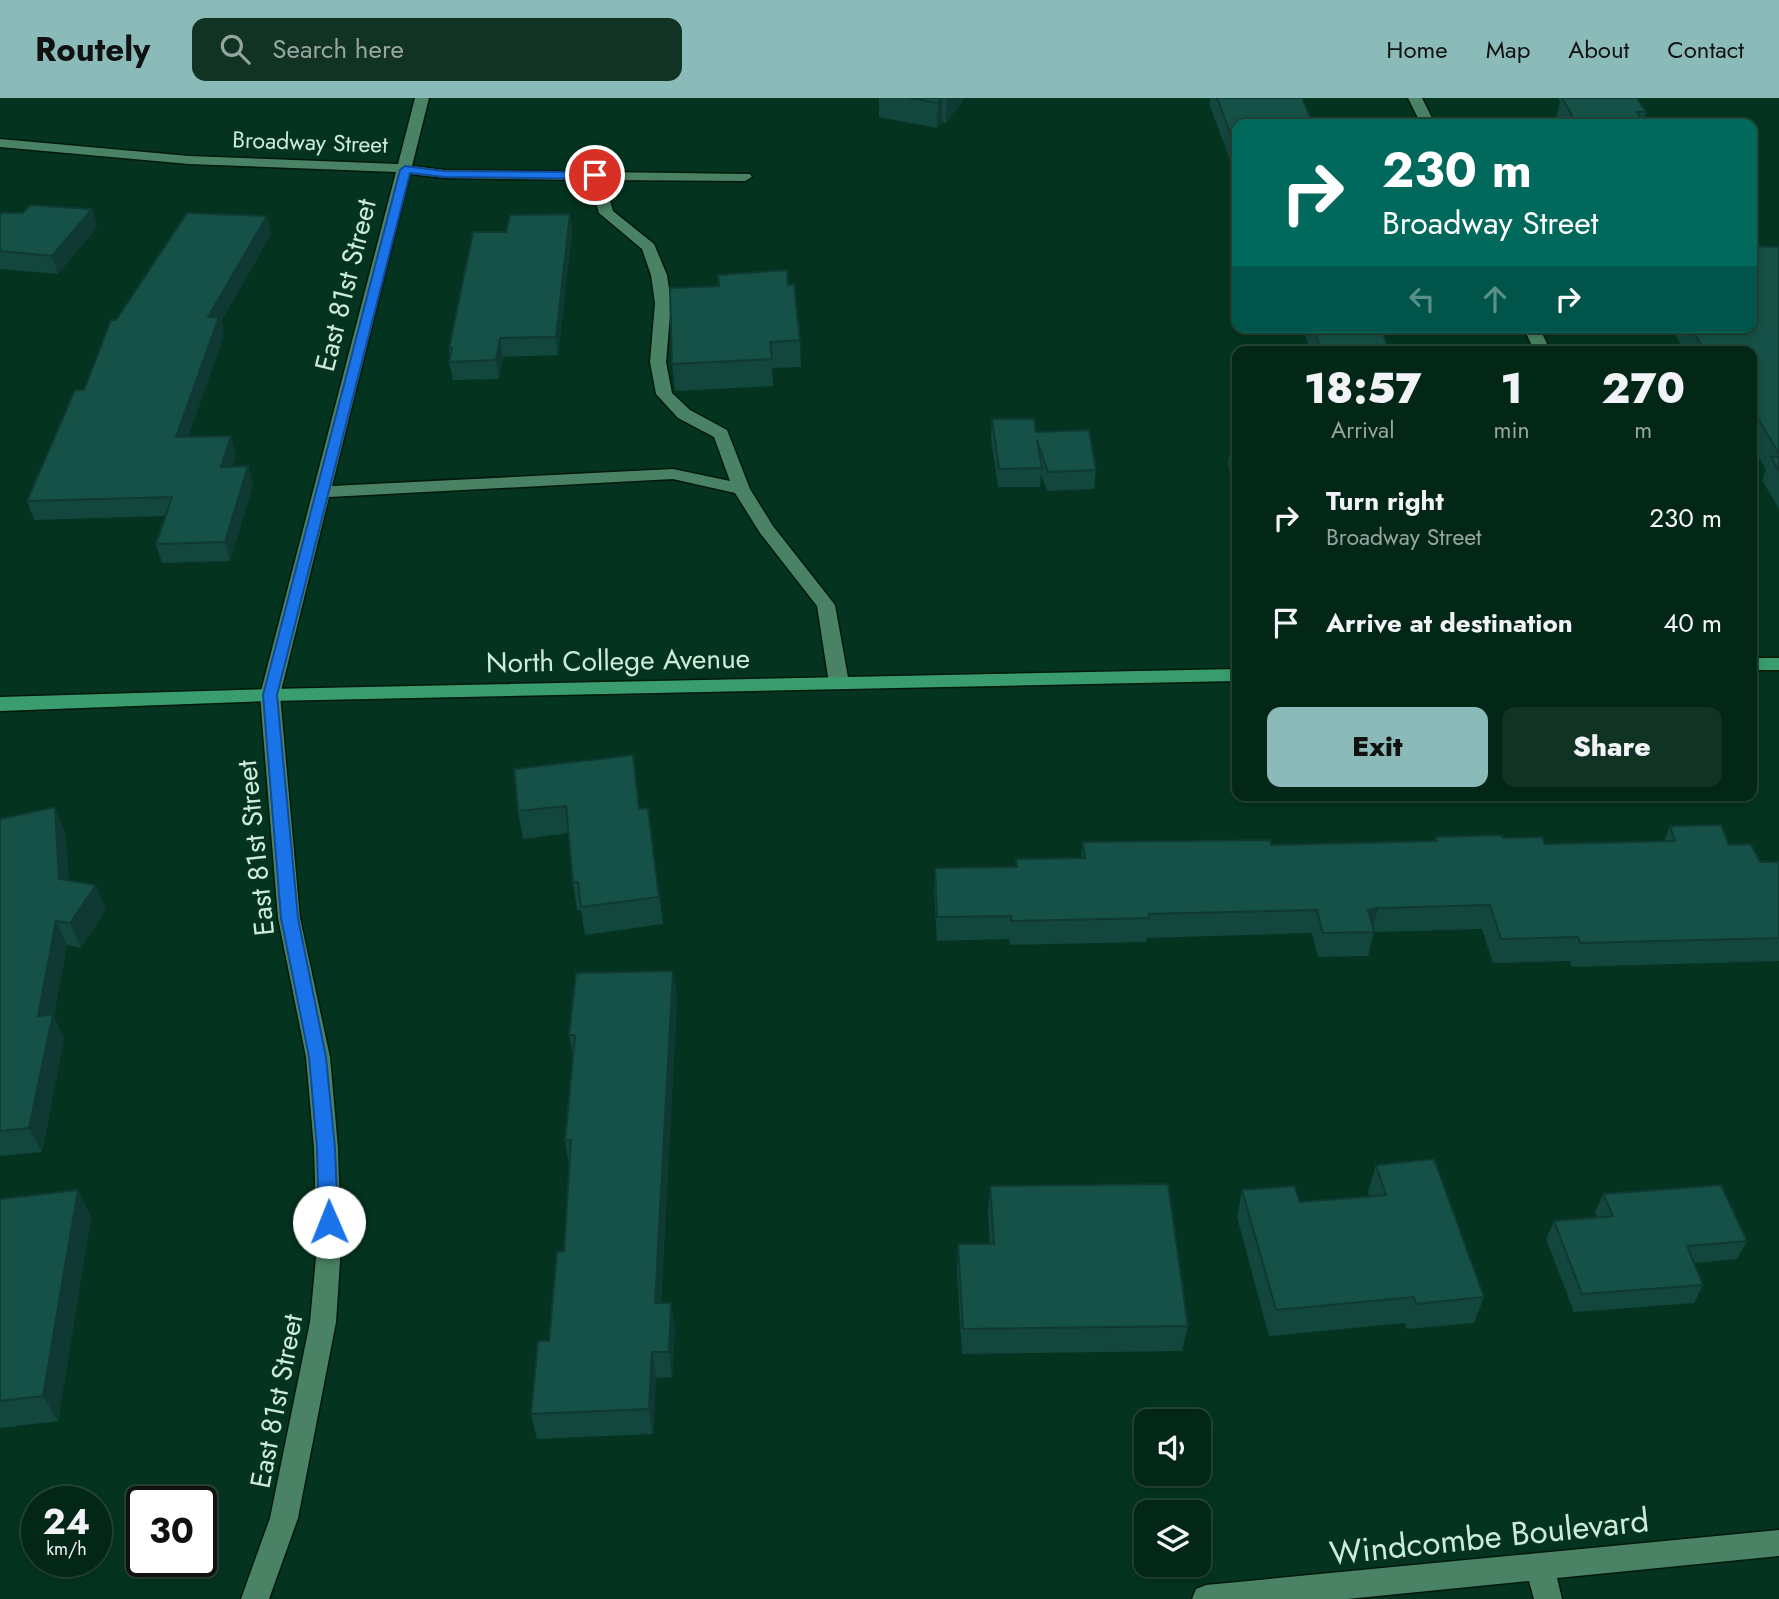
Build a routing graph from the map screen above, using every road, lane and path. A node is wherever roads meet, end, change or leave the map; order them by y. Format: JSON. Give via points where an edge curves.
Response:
{"nodes":[{"id":1,"x":422,"y":98,"type":"edge"},
{"id":2,"x":1415,"y":98,"type":"edge"},
{"id":3,"x":1426,"y":119,"type":"edge"},
{"id":4,"x":0,"y":143,"type":"edge"},
{"id":5,"x":405,"y":170,"type":"junction"},
{"id":6,"x":595,"y":175,"type":"junction"},
{"id":7,"x":745,"y":177,"type":"dead end"},
{"id":8,"x":741,"y":489,"type":"junction"},
{"id":9,"x":322,"y":492,"type":"junction"},
{"id":10,"x":1757,"y":664,"type":"edge"},
{"id":11,"x":1779,"y":664,"type":"edge"},
{"id":12,"x":1232,"y":675,"type":"edge"},
{"id":13,"x":839,"y":683,"type":"junction"},
{"id":14,"x":270,"y":695,"type":"junction"},
{"id":15,"x":0,"y":704,"type":"edge"},
{"id":16,"x":1779,"y":1543,"type":"edge"},
{"id":17,"x":1540,"y":1567,"type":"junction"},
{"id":18,"x":255,"y":1599,"type":"edge"},
{"id":19,"x":1206,"y":1599,"type":"edge"},
{"id":20,"x":1548,"y":1599,"type":"edge"}],
"edges":[{"from":1,"to":5,"type":"street","name":"East 81st Street"},
{"from":2,"to":3,"type":"street"},
{"from":4,"to":5,"type":"street","name":"Broadway Street","via":[[189,160]]},
{"from":5,"to":6,"type":"street","name":"Broadway Street"},
{"from":5,"to":9,"type":"street","name":"East 81st Street"},
{"from":6,"to":7,"type":"street","name":"Broadway Street"},
{"from":6,"to":8,"type":"street","via":[[606,213],[649,247],[659,275],[663,303],[659,362],[664,394],[684,414],[722,434]]},
{"from":8,"to":9,"type":"street","via":[[673,474]]},
{"from":8,"to":13,"type":"street","via":[[766,530],[826,605]]},
{"from":9,"to":14,"type":"street","name":"East 81st Street"},
{"from":10,"to":11,"type":"main road"},
{"from":12,"to":13,"type":"main road","name":"North College Avenue"},
{"from":13,"to":14,"type":"main road","name":"North College Avenue"},
{"from":14,"to":15,"type":"main road","name":"North College Avenue"},
{"from":14,"to":18,"type":"street","name":"East 81st Street","via":[[289,918],[318,1057],[329,1247],[323,1322],[284,1518]]},
{"from":16,"to":17,"type":"street","name":"Windcombe Boulevard"},
{"from":17,"to":19,"type":"street","name":"Windcombe Boulevard"},
{"from":17,"to":20,"type":"street"}]}
